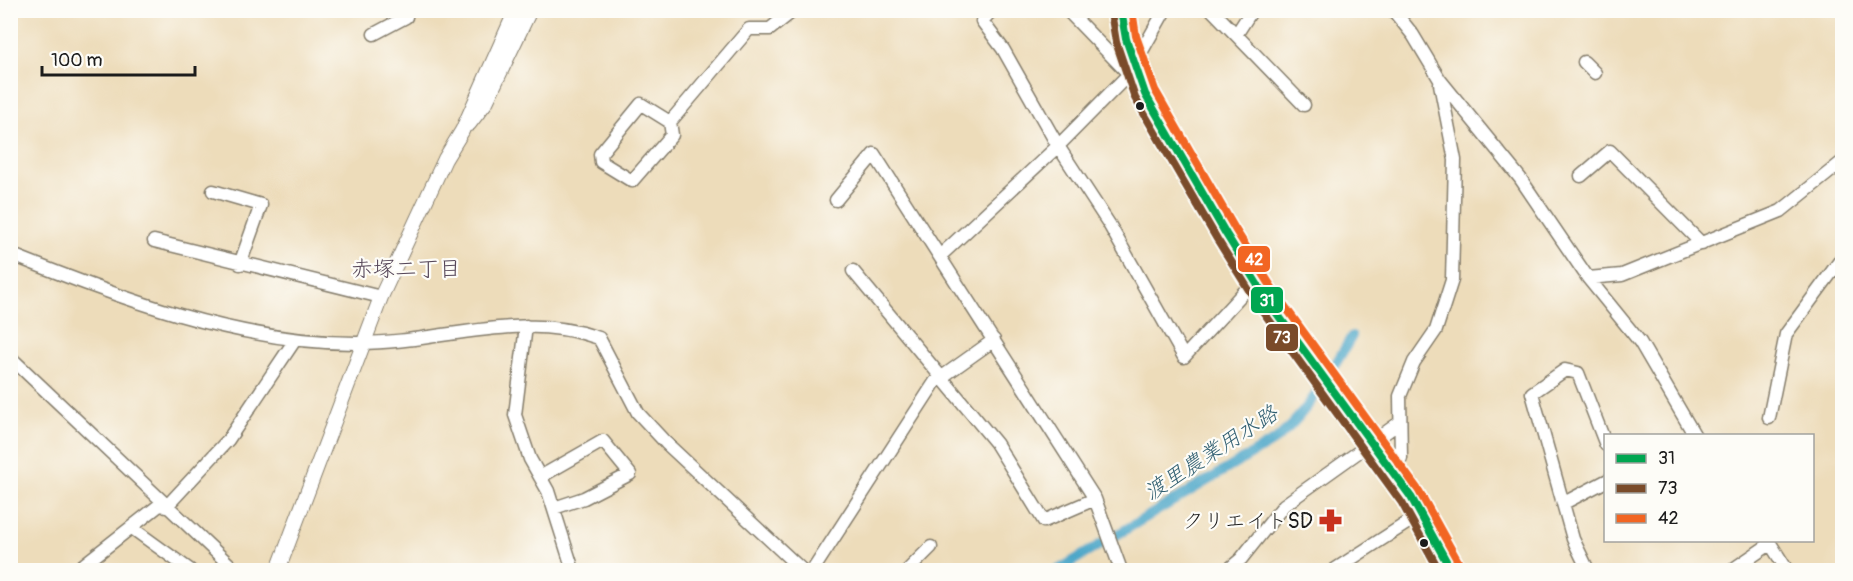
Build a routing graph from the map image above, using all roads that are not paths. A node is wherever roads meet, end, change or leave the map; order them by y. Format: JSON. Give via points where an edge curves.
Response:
{"nodes":[{"id":1,"x":407,"y":10,"type":"edge"},
{"id":2,"x":516,"y":10,"type":"edge"},
{"id":3,"x":530,"y":10,"type":"edge"},
{"id":4,"x":794,"y":10,"type":"edge"},
{"id":5,"x":992,"y":10,"type":"edge"},
{"id":6,"x":1067,"y":10,"type":"edge"},
{"id":7,"x":1121,"y":10,"type":"edge"},
{"id":8,"x":1165,"y":10,"type":"edge"},
{"id":9,"x":1212,"y":10,"type":"edge"},
{"id":10,"x":1252,"y":10,"type":"edge"},
{"id":11,"x":1393,"y":10,"type":"edge"},
{"id":12,"x":374,"y":34,"type":"dead end"},
{"id":13,"x":1236,"y":35,"type":"junction"},
{"id":14,"x":1584,"y":62,"type":"dead end"},
{"id":15,"x":1131,"y":71,"type":"junction"},
{"id":16,"x":1595,"y":73,"type":"dead end"},
{"id":17,"x":1440,"y":80,"type":"junction"},
{"id":18,"x":1304,"y":105,"type":"dead end"},
{"id":19,"x":670,"y":122,"type":"junction"},
{"id":20,"x":462,"y":131,"type":"junction"},
{"id":21,"x":1058,"y":146,"type":"junction"},
{"id":22,"x":1842,"y":162,"type":"edge"},
{"id":23,"x":1581,"y":176,"type":"dead end"},
{"id":24,"x":213,"y":191,"type":"dead end"},
{"id":25,"x":836,"y":200,"type":"dead end"},
{"id":26,"x":154,"y":241,"type":"dead end"},
{"id":27,"x":1702,"y":244,"type":"junction"},
{"id":28,"x":10,"y":254,"type":"edge"},
{"id":29,"x":941,"y":255,"type":"junction"},
{"id":30,"x":1842,"y":258,"type":"edge"},
{"id":31,"x":240,"y":264,"type":"junction"},
{"id":32,"x":853,"y":271,"type":"dead end"},
{"id":33,"x":1588,"y":278,"type":"junction"},
{"id":34,"x":1255,"y":280,"type":"junction"},
{"id":35,"x":381,"y":297,"type":"junction"},
{"id":36,"x":526,"y":326,"type":"junction"},
{"id":37,"x":295,"y":340,"type":"junction"},
{"id":38,"x":994,"y":340,"type":"junction"},
{"id":39,"x":363,"y":343,"type":"junction"},
{"id":40,"x":10,"y":357,"type":"edge"},
{"id":41,"x":942,"y":377,"type":"junction"},
{"id":42,"x":1769,"y":418,"type":"dead end"},
{"id":43,"x":1399,"y":423,"type":"junction"},
{"id":44,"x":1694,"y":434,"type":"edge"},
{"id":45,"x":1604,"y":442,"type":"edge"},
{"id":46,"x":1371,"y":443,"type":"junction"},
{"id":47,"x":1395,"y":474,"type":"junction"},
{"id":48,"x":540,"y":477,"type":"junction"},
{"id":49,"x":1604,"y":482,"type":"edge"},
{"id":50,"x":1095,"y":499,"type":"junction"},
{"id":51,"x":1564,"y":503,"type":"junction"},
{"id":52,"x":164,"y":505,"type":"junction"},
{"id":53,"x":554,"y":508,"type":"junction"},
{"id":54,"x":1421,"y":514,"type":"junction"},
{"id":55,"x":132,"y":528,"type":"junction"},
{"id":56,"x":1769,"y":542,"type":"edge"},
{"id":57,"x":931,"y":547,"type":"dead end"},
{"id":58,"x":77,"y":570,"type":"edge"},
{"id":59,"x":190,"y":570,"type":"edge"},
{"id":60,"x":235,"y":570,"type":"edge"},
{"id":61,"x":278,"y":570,"type":"edge"},
{"id":62,"x":573,"y":570,"type":"edge"},
{"id":63,"x":802,"y":570,"type":"edge"},
{"id":64,"x":813,"y":570,"type":"edge"},
{"id":65,"x":908,"y":570,"type":"edge"},
{"id":66,"x":1121,"y":570,"type":"edge"},
{"id":67,"x":1228,"y":570,"type":"edge"},
{"id":68,"x":1334,"y":570,"type":"edge"},
{"id":69,"x":1451,"y":570,"type":"edge"},
{"id":70,"x":1588,"y":570,"type":"edge"},
{"id":71,"x":1732,"y":570,"type":"edge"},
{"id":72,"x":1787,"y":570,"type":"edge"}],
"edges":[{"from":1,"to":12,"type":"street","via":[[406,17]]},
{"from":2,"to":20,"type":"street"},
{"from":3,"to":20,"type":"street","via":[[486,102]]},
{"from":4,"to":19,"type":"street","via":[[770,29],[749,29]]},
{"from":5,"to":21,"type":"street","via":[[982,21],[1003,48]]},
{"from":6,"to":15,"type":"street"},
{"from":7,"to":15,"type":"street"},
{"from":8,"to":15,"type":"street"},
{"from":9,"to":13,"type":"street"},
{"from":10,"to":13,"type":"street"},
{"from":11,"to":17,"type":"street"},
{"from":13,"to":18,"type":"street"},
{"from":14,"to":16,"type":"street"},
{"from":15,"to":21,"type":"street"},
{"from":15,"to":34,"type":"street"},
{"from":17,"to":33,"type":"street","via":[[1520,178]]},
{"from":17,"to":43,"type":"street","via":[[1455,160],[1452,280],[1436,330],[1404,382],[1398,406]]},
{"from":19,"to":19,"type":"street","via":[[672,135],[632,182],[601,162],[600,154],[641,104]]},
{"from":20,"to":35,"type":"street"},
{"from":21,"to":29,"type":"street"},
{"from":21,"to":34,"type":"street","via":[[1109,224],[1184,357]]},
{"from":22,"to":27,"type":"street","via":[[1781,211]]},
{"from":23,"to":27,"type":"street","via":[[1610,151]]},
{"from":24,"to":31,"type":"street","via":[[261,205]]},
{"from":25,"to":29,"type":"street","via":[[874,154]]},
{"from":26,"to":31,"type":"street"},
{"from":27,"to":33,"type":"street","via":[[1622,275]]},
{"from":28,"to":37,"type":"street","via":[[135,301]]},
{"from":29,"to":38,"type":"street"},
{"from":30,"to":42,"type":"street","via":[[1786,334]]},
{"from":31,"to":35,"type":"street"},
{"from":32,"to":41,"type":"street"},
{"from":33,"to":44,"type":"street","via":[[1640,342]]},
{"from":34,"to":46,"type":"street"},
{"from":35,"to":39,"type":"street"},
{"from":36,"to":39,"type":"street"},
{"from":36,"to":48,"type":"street","via":[[515,415]]},
{"from":36,"to":63,"type":"street","via":[[579,331],[599,338],[638,413]]},
{"from":37,"to":39,"type":"street"},
{"from":37,"to":52,"type":"street","via":[[228,440]]},
{"from":38,"to":41,"type":"street"},
{"from":38,"to":50,"type":"street"},
{"from":39,"to":61,"type":"street"},
{"from":40,"to":52,"type":"street"},
{"from":41,"to":50,"type":"street","via":[[996,443],[1044,520]]},
{"from":41,"to":64,"type":"street","via":[[935,382]]},
{"from":43,"to":46,"type":"street"},
{"from":43,"to":47,"type":"street","via":[[1401,458]]},
{"from":45,"to":51,"type":"street","via":[[1578,373],[1565,370],[1532,393]]},
{"from":46,"to":47,"type":"street"},
{"from":46,"to":67,"type":"street","via":[[1284,505]]},
{"from":47,"to":54,"type":"street"},
{"from":48,"to":53,"type":"street"},
{"from":48,"to":53,"type":"street","via":[[603,441],[630,474],[584,498]]},
{"from":49,"to":51,"type":"street"},
{"from":50,"to":66,"type":"street"},
{"from":51,"to":70,"type":"street","via":[[1573,539]]},
{"from":52,"to":55,"type":"street"},
{"from":52,"to":60,"type":"street"},
{"from":53,"to":62,"type":"street"},
{"from":54,"to":68,"type":"street"},
{"from":54,"to":69,"type":"street"},
{"from":55,"to":58,"type":"street"},
{"from":55,"to":59,"type":"street"},
{"from":56,"to":71,"type":"street"},
{"from":56,"to":72,"type":"street"},
{"from":57,"to":65,"type":"street"}]}
